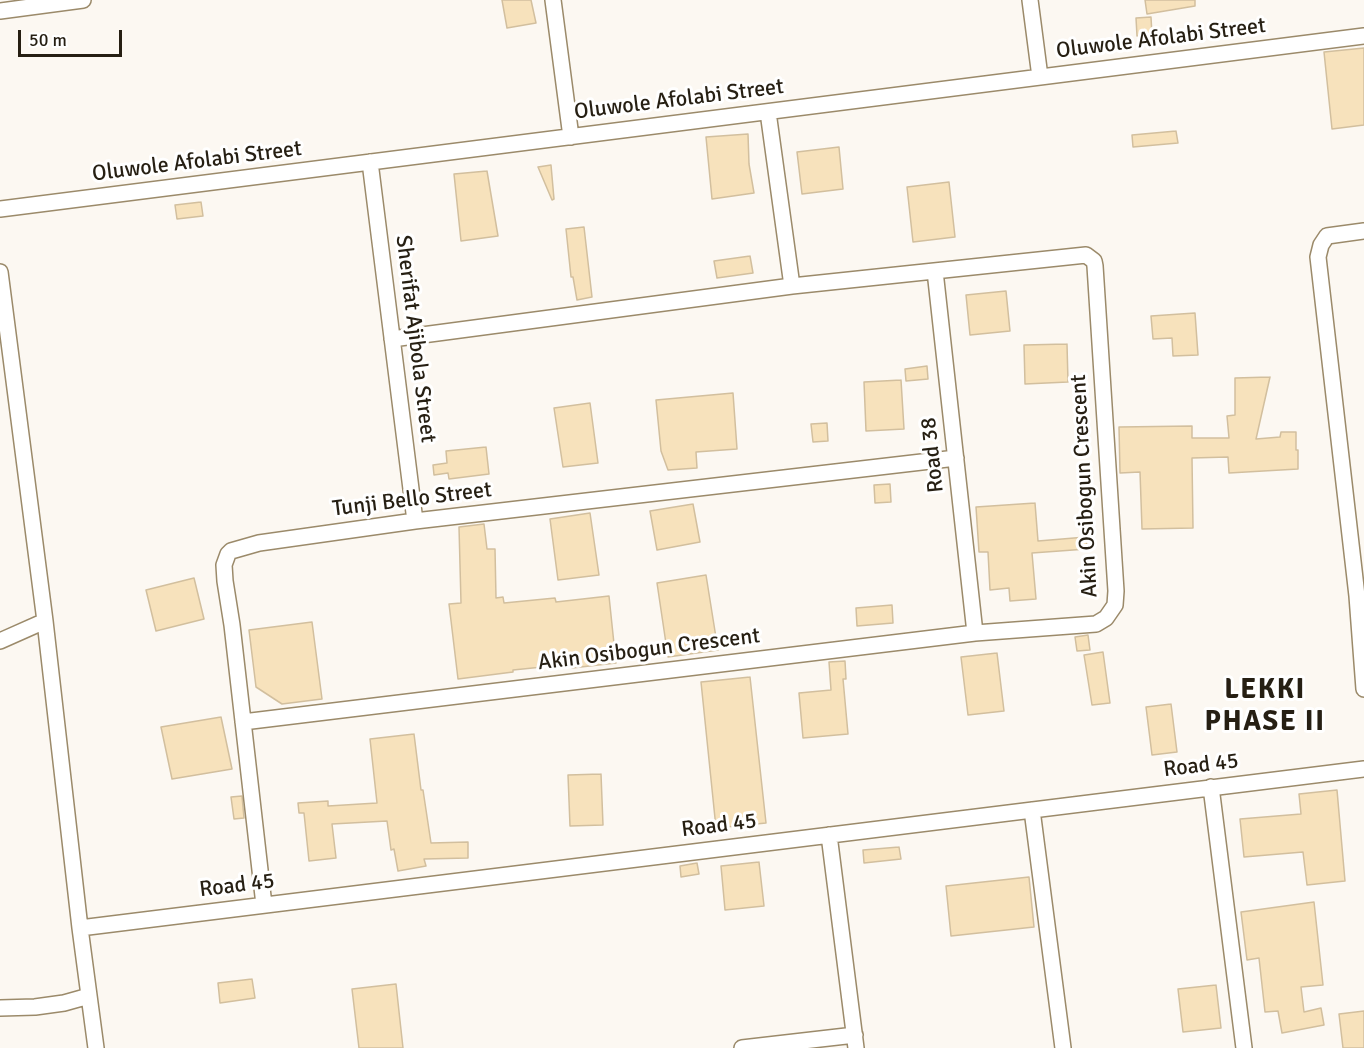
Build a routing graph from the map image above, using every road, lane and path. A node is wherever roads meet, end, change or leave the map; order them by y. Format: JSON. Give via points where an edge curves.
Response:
{"nodes":[{"id":1,"x":83,"y":0,"type":"edge"},
{"id":2,"x":553,"y":0,"type":"edge"},
{"id":3,"x":1030,"y":0,"type":"edge"},
{"id":4,"x":0,"y":11,"type":"edge"},
{"id":5,"x":1364,"y":36,"type":"edge"},
{"id":6,"x":1040,"y":77,"type":"junction"},
{"id":7,"x":768,"y":112,"type":"junction"},
{"id":8,"x":572,"y":137,"type":"junction"},
{"id":9,"x":370,"y":162,"type":"junction"},
{"id":10,"x":0,"y":210,"type":"edge"},
{"id":11,"x":1364,"y":231,"type":"edge"},
{"id":12,"x":0,"y":272,"type":"edge"},
{"id":13,"x":935,"y":272,"type":"junction"},
{"id":14,"x":792,"y":286,"type":"junction"},
{"id":15,"x":392,"y":339,"type":"junction"},
{"id":16,"x":956,"y":458,"type":"junction"},
{"id":17,"x":416,"y":521,"type":"junction"},
{"id":18,"x":1360,"y":596,"type":"edge"},
{"id":19,"x":45,"y":621,"type":"junction"},
{"id":20,"x":975,"y":633,"type":"junction"},
{"id":21,"x":0,"y":641,"type":"edge"},
{"id":22,"x":1364,"y":689,"type":"edge"},
{"id":23,"x":243,"y":722,"type":"junction"},
{"id":24,"x":1364,"y":769,"type":"edge"},
{"id":25,"x":1211,"y":787,"type":"junction"},
{"id":26,"x":1032,"y":810,"type":"junction"},
{"id":27,"x":830,"y":835,"type":"junction"},
{"id":28,"x":264,"y":905,"type":"junction"},
{"id":29,"x":80,"y":928,"type":"junction"},
{"id":30,"x":89,"y":996,"type":"junction"},
{"id":31,"x":0,"y":1008,"type":"edge"},
{"id":32,"x":855,"y":1042,"type":"edge"},
{"id":33,"x":96,"y":1048,"type":"edge"},
{"id":34,"x":742,"y":1048,"type":"edge"},
{"id":35,"x":1063,"y":1048,"type":"edge"},
{"id":36,"x":1244,"y":1048,"type":"edge"}],
"edges":[{"from":1,"to":4,"type":"street"},
{"from":2,"to":8,"type":"street"},
{"from":3,"to":6,"type":"street"},
{"from":5,"to":6,"type":"street","name":"Oluwole Afolabi Street"},
{"from":6,"to":7,"type":"street","name":"Oluwole Afolabi Street"},
{"from":7,"to":8,"type":"street","name":"Oluwole Afolabi Street"},
{"from":7,"to":14,"type":"street"},
{"from":8,"to":9,"type":"street","name":"Oluwole Afolabi Street"},
{"from":9,"to":10,"type":"street","name":"Oluwole Afolabi Street"},
{"from":9,"to":15,"type":"street","name":"Sherifat Ajibola Street"},
{"from":11,"to":18,"type":"street","via":[[1327,236],[1318,257]]},
{"from":12,"to":19,"type":"street"},
{"from":13,"to":14,"type":"street","name":"Akin Osibogun Crescent"},
{"from":13,"to":16,"type":"street","name":"Road 38"},
{"from":13,"to":20,"type":"street","name":"Akin Osibogun Crescent","via":[[1079,254],[1090,257],[1095,266],[1115,605],[1096,624]]},
{"from":14,"to":15,"type":"street","name":"Akin Osibogun Crescent"},
{"from":15,"to":17,"type":"street","name":"Sherifat Ajibola Street"},
{"from":16,"to":17,"type":"street","name":"Tunji Bello Street"},
{"from":16,"to":20,"type":"street","name":"Road 38"},
{"from":17,"to":23,"type":"street","name":"Tunji Bello Street","via":[[259,543],[228,554],[225,581]]},
{"from":18,"to":22,"type":"street"},
{"from":19,"to":21,"type":"street"},
{"from":19,"to":29,"type":"street"},
{"from":20,"to":23,"type":"street","name":"Akin Osibogun Crescent"},
{"from":23,"to":28,"type":"street","name":"Tunji Bello Street"},
{"from":24,"to":25,"type":"street","name":"Road 45"},
{"from":25,"to":26,"type":"street","name":"Road 45"},
{"from":25,"to":36,"type":"street"},
{"from":26,"to":27,"type":"street","name":"Road 45"},
{"from":26,"to":35,"type":"street"},
{"from":27,"to":28,"type":"street","name":"Road 45"},
{"from":27,"to":32,"type":"street"},
{"from":28,"to":29,"type":"street","name":"Road 45"},
{"from":29,"to":30,"type":"street"},
{"from":30,"to":31,"type":"street","via":[[35,1007]]},
{"from":30,"to":33,"type":"street"},
{"from":32,"to":34,"type":"street"}]}
